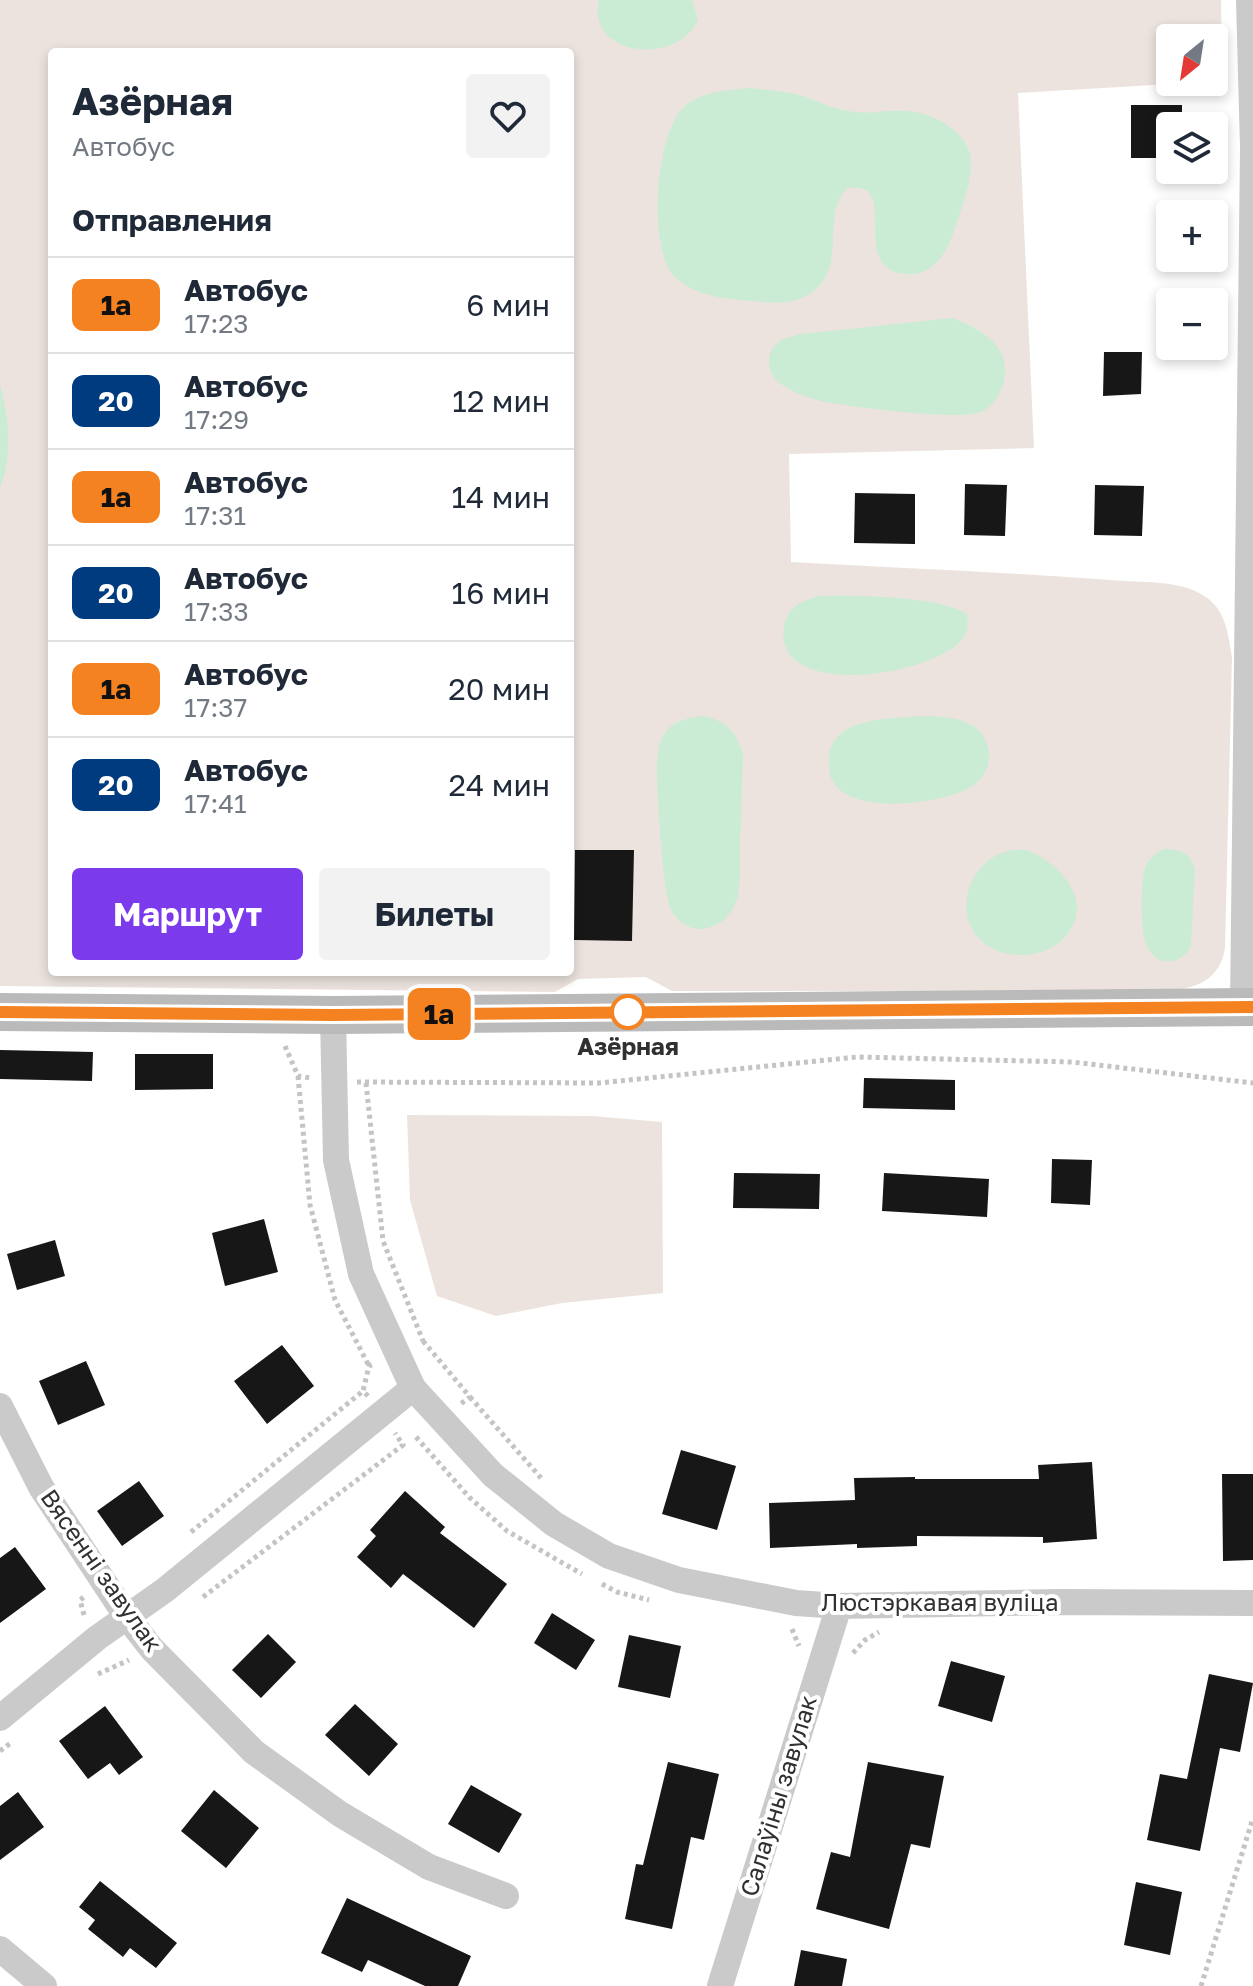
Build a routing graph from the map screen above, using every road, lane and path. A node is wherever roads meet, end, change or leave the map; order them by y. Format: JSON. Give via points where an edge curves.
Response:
{"nodes":[{"id":1,"x":1249,"y":0,"type":"edge"},
{"id":2,"x":1248,"y":1007,"type":"edge"},
{"id":3,"x":0,"y":1012,"type":"edge"},
{"id":4,"x":333,"y":1015,"type":"junction"},
{"id":5,"x":281,"y":1035,"type":"dead end"},
{"id":6,"x":334,"y":1082,"type":"junction"},
{"id":7,"x":366,"y":1083,"type":"junction"},
{"id":8,"x":1253,"y":1083,"type":"edge"},
{"id":9,"x":397,"y":1355,"type":"junction"},
{"id":10,"x":413,"y":1388,"type":"junction"},
{"id":11,"x":0,"y":1406,"type":"edge"},
{"id":12,"x":381,"y":1414,"type":"junction"},
{"id":13,"x":195,"y":1602,"type":"dead end"},
{"id":14,"x":1253,"y":1603,"type":"edge"},
{"id":15,"x":839,"y":1606,"type":"junction"},
{"id":16,"x":127,"y":1617,"type":"junction"},
{"id":17,"x":152,"y":1649,"type":"junction"},
{"id":18,"x":90,"y":1680,"type":"dead end"},
{"id":19,"x":0,"y":1718,"type":"edge"},
{"id":20,"x":23,"y":1733,"type":"dead end"},
{"id":21,"x":0,"y":1751,"type":"edge"},
{"id":22,"x":1253,"y":1818,"type":"edge"},
{"id":23,"x":506,"y":1896,"type":"dead end"},
{"id":24,"x":0,"y":1949,"type":"edge"},
{"id":25,"x":44,"y":1986,"type":"edge"},
{"id":26,"x":720,"y":1986,"type":"edge"},
{"id":27,"x":1201,"y":1986,"type":"edge"}],
"edges":[{"from":1,"to":2,"type":"street","via":[[1253,148]]},
{"from":2,"to":4,"type":"street"},
{"from":3,"to":4,"type":"street"},
{"from":4,"to":6,"type":"street","name":"Люстэркавая вуліца"},
{"from":5,"to":6,"type":"path","via":[[298,1076]]},
{"from":6,"to":7,"type":"path"},
{"from":6,"to":9,"type":"street","name":"Люстэркавая вуліца","via":[[336,1160],[361,1274]]},
{"from":7,"to":8,"type":"path","via":[[599,1083],[857,1057],[1072,1062]]},
{"from":7,"to":9,"type":"path","via":[[383,1241],[423,1341]]},
{"from":9,"to":10,"type":"street","name":"Люстэркавая вуліца"},
{"from":9,"to":12,"type":"path","via":[[369,1366],[363,1391]]},
{"from":10,"to":12,"type":"street"},
{"from":10,"to":15,"type":"street","name":"Люстэркавая вуліца","via":[[493,1475],[554,1524],[609,1556],[679,1580]]},
{"from":11,"to":16,"type":"street","name":"Вясенні завулак","via":[[41,1487]]},
{"from":12,"to":13,"type":"path","via":[[403,1445]]},
{"from":12,"to":16,"type":"street"},
{"from":14,"to":15,"type":"street","name":"Люстэркавая вуліца"},
{"from":15,"to":26,"type":"street","name":"Салаўіны завулак"},
{"from":16,"to":17,"type":"street","name":"Вясенні завулак"},
{"from":16,"to":19,"type":"street"},
{"from":17,"to":18,"type":"path"},
{"from":17,"to":23,"type":"street","name":"Вясенні завулак","via":[[254,1752],[340,1814],[429,1867]]},
{"from":20,"to":21,"type":"path"},
{"from":22,"to":27,"type":"path"},
{"from":24,"to":25,"type":"street"}]}
